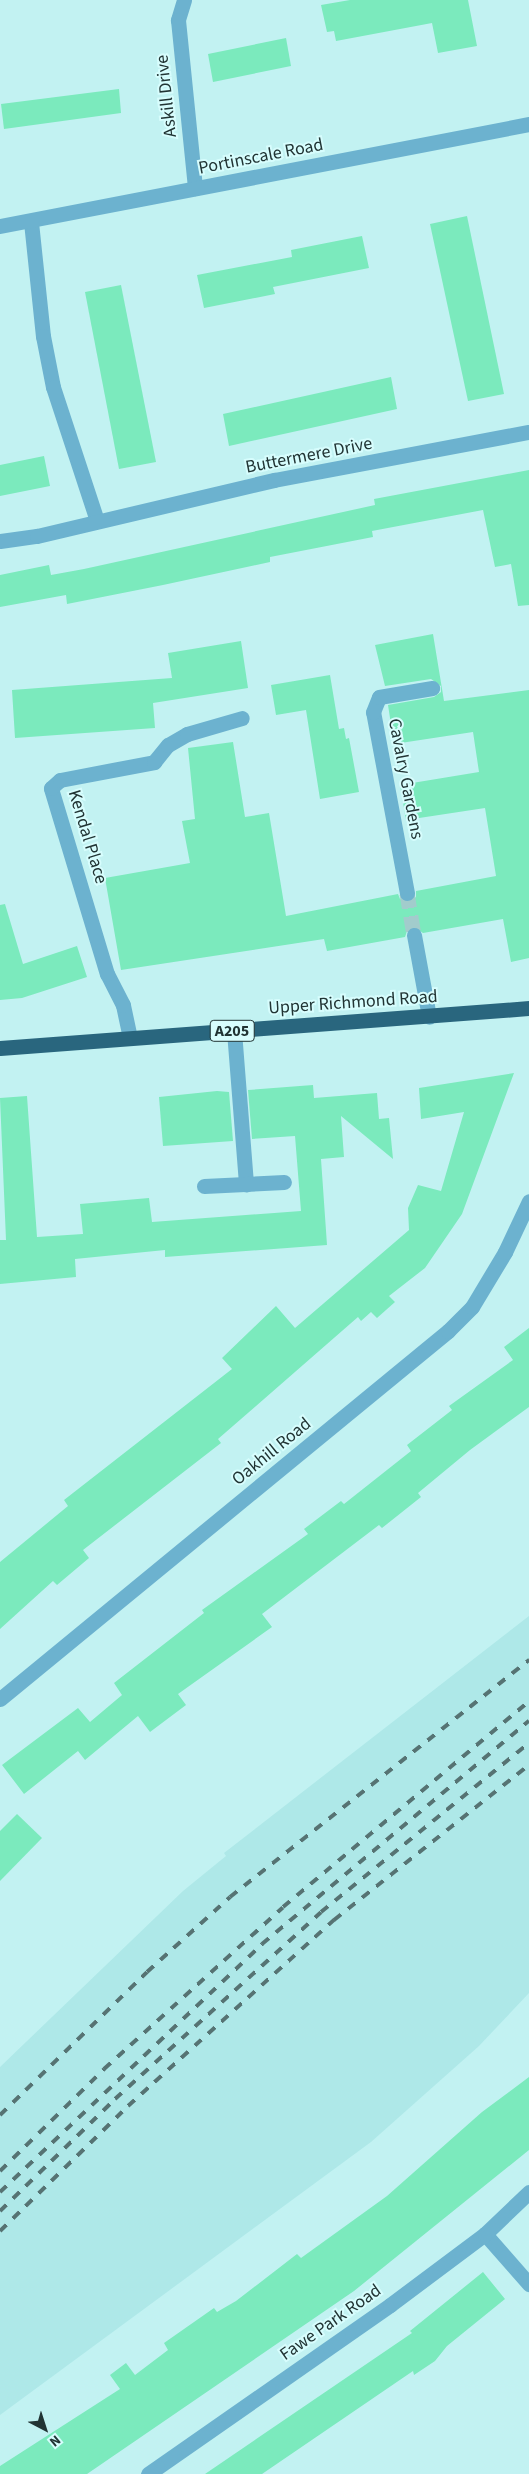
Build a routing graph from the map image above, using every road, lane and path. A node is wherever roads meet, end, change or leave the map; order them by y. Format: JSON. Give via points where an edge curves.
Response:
{"nodes":[{"id":1,"x":184,"y":0,"type":"edge"},
{"id":2,"x":529,"y":124,"type":"edge"},
{"id":3,"x":195,"y":188,"type":"junction"},
{"id":4,"x":31,"y":222,"type":"junction"},
{"id":5,"x":0,"y":226,"type":"edge"},
{"id":6,"x":529,"y":432,"type":"edge"},
{"id":7,"x":97,"y":521,"type":"junction"},
{"id":8,"x":0,"y":541,"type":"edge"},
{"id":9,"x":432,"y":688,"type":"dead end"},
{"id":10,"x":242,"y":718,"type":"dead end"},
{"id":11,"x":407,"y":892,"type":"tunnel mouth"},
{"id":12,"x":414,"y":935,"type":"tunnel mouth"},
{"id":13,"x":529,"y":1008,"type":"edge"},
{"id":14,"x":429,"y":1017,"type":"junction"},
{"id":15,"x":234,"y":1031,"type":"junction"},
{"id":16,"x":130,"y":1038,"type":"junction"},
{"id":17,"x":0,"y":1048,"type":"edge"},
{"id":18,"x":284,"y":1182,"type":"dead end"},
{"id":19,"x":246,"y":1185,"type":"junction"},
{"id":20,"x":204,"y":1186,"type":"dead end"},
{"id":21,"x":529,"y":1201,"type":"edge"},
{"id":22,"x":0,"y":1699,"type":"edge"},
{"id":23,"x":529,"y":2192,"type":"edge"},
{"id":24,"x":485,"y":2234,"type":"junction"},
{"id":25,"x":529,"y":2284,"type":"edge"},
{"id":26,"x":148,"y":2474,"type":"edge"}],
"edges":[{"from":1,"to":3,"type":"street","name":"Askill Drive","via":[[178,20]]},
{"from":2,"to":3,"type":"street","name":"Portinscale Road"},
{"from":3,"to":4,"type":"street","name":"Portinscale Road"},
{"from":4,"to":5,"type":"street","name":"Portinscale Road"},
{"from":4,"to":7,"type":"street","via":[[43,336],[53,387]]},
{"from":6,"to":7,"type":"street","name":"Buttermere Drive","via":[[274,480]]},
{"from":7,"to":8,"type":"street","name":"Buttermere Drive","via":[[37,536]]},
{"from":9,"to":11,"type":"street","name":"Cavalry Gardens","via":[[379,697],[373,712]]},
{"from":10,"to":16,"type":"street","name":"Kendal Place","via":[[187,734],[168,745],[154,762],[60,780],[51,788],[107,974],[123,1005]]},
{"from":12,"to":14,"type":"street"},
{"from":13,"to":14,"type":"highway","name":"Upper Richmond Road","number":"A205"},
{"from":14,"to":15,"type":"highway","name":"Upper Richmond Road","number":"A205"},
{"from":15,"to":16,"type":"highway","name":"Upper Richmond Road","number":"A205"},
{"from":15,"to":19,"type":"street"},
{"from":16,"to":17,"type":"highway","name":"Upper Richmond Road","number":"A205"},
{"from":18,"to":19,"type":"street"},
{"from":19,"to":20,"type":"street"},
{"from":21,"to":22,"type":"street","name":"Oakhill Road","via":[[505,1252],[472,1307],[448,1331]]},
{"from":23,"to":24,"type":"street","name":"Fawe Park Road"},
{"from":24,"to":25,"type":"street"},
{"from":24,"to":26,"type":"street","name":"Fawe Park Road","via":[[390,2305]]}]}
